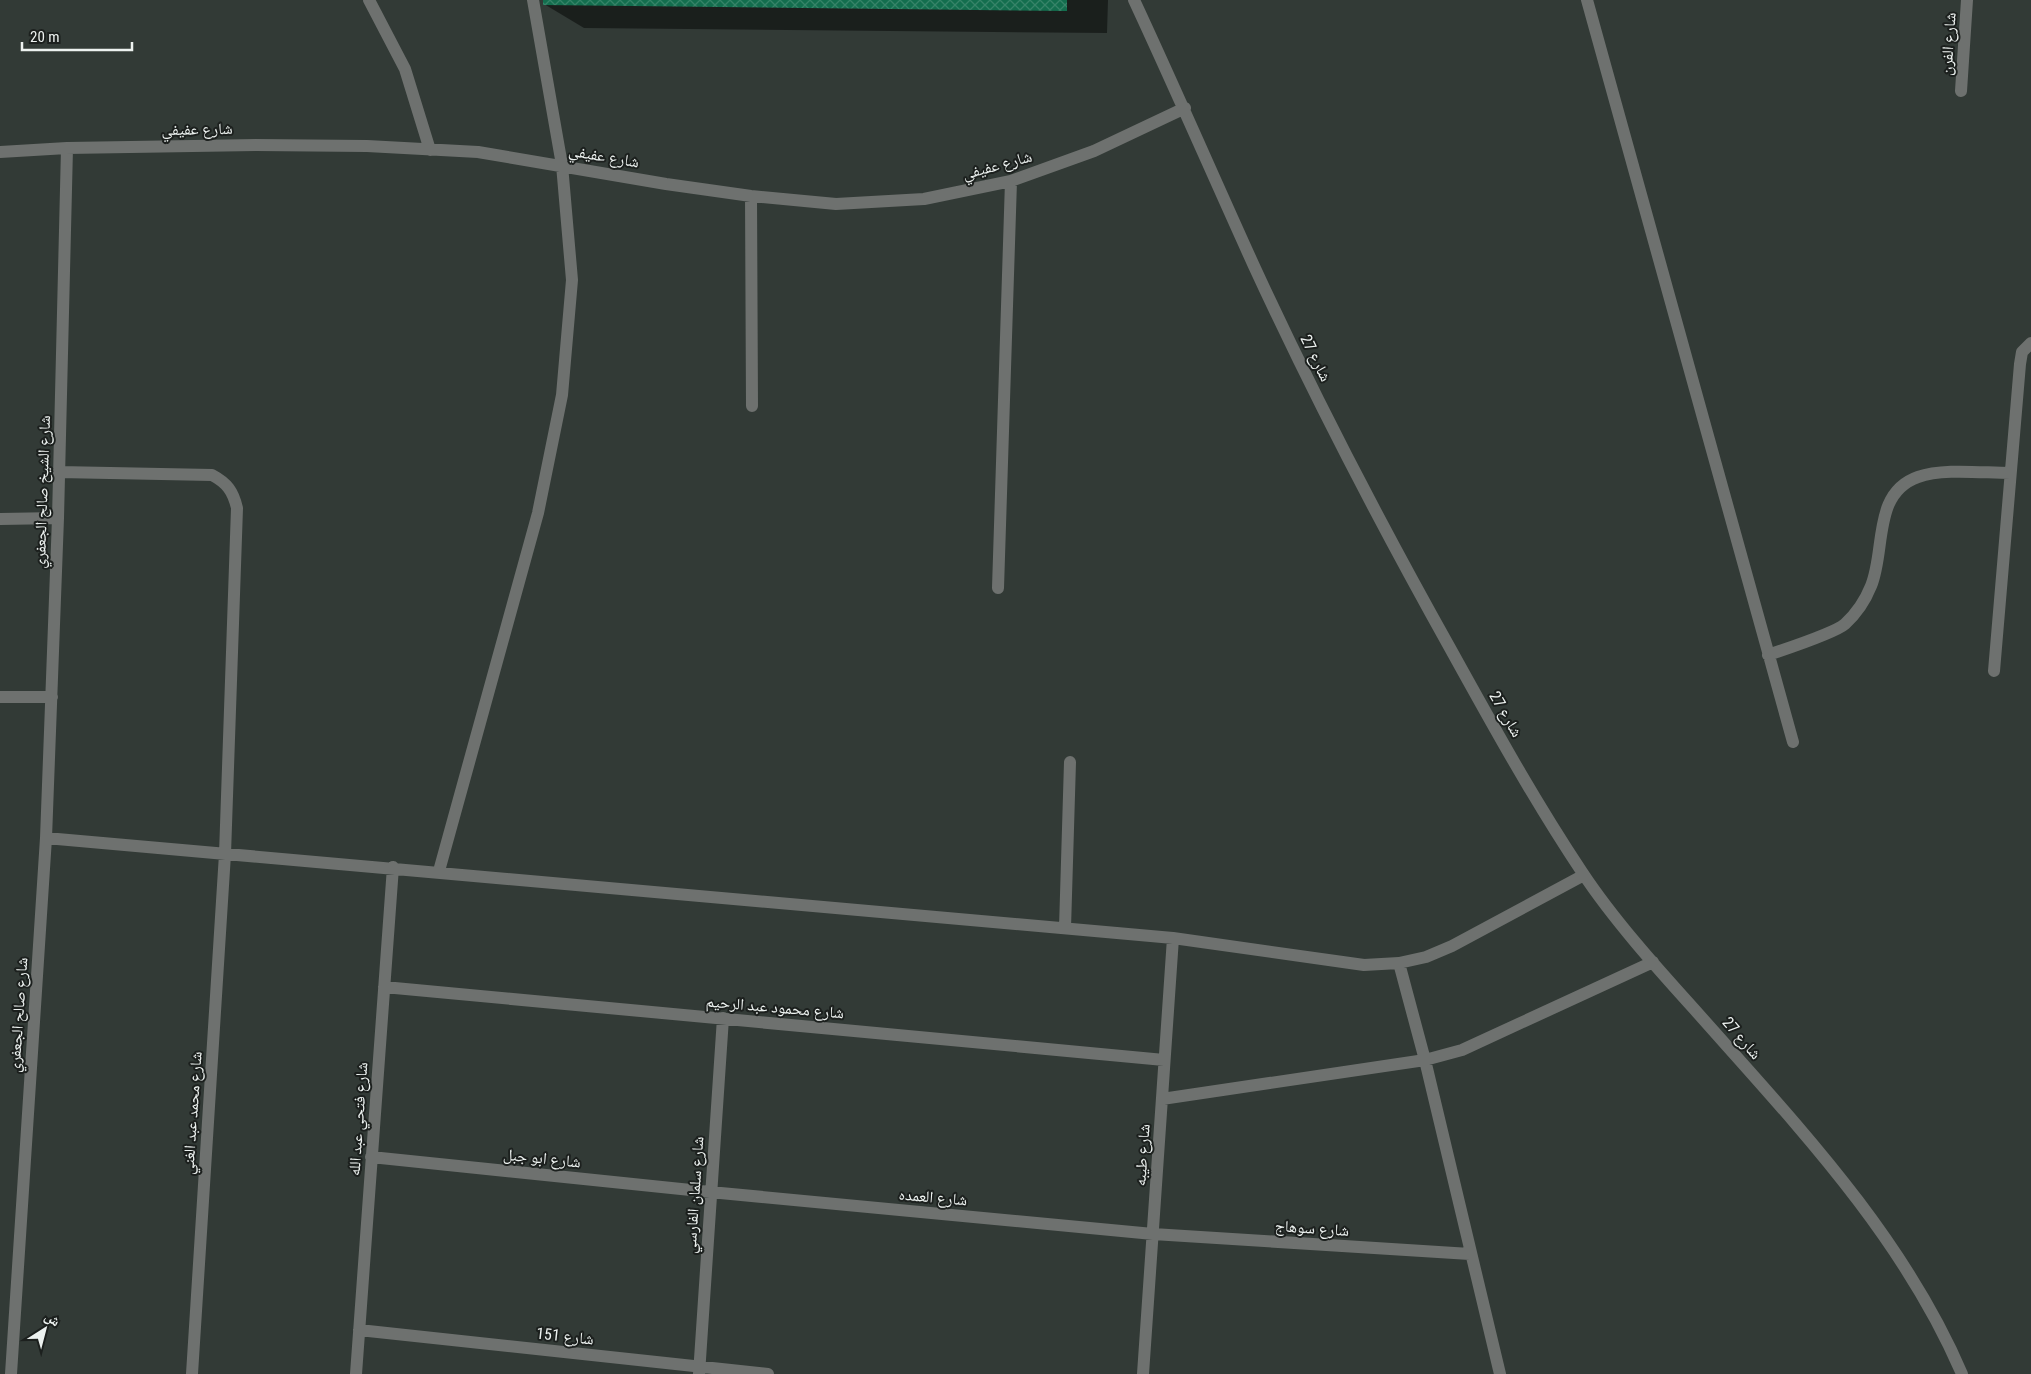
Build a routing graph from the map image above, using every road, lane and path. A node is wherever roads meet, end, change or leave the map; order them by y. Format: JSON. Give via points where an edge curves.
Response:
{"nodes":[{"id":1,"x":369,"y":0,"type":"edge"},
{"id":2,"x":534,"y":0,"type":"edge"},
{"id":3,"x":1134,"y":0,"type":"edge"},
{"id":4,"x":1587,"y":0,"type":"edge"},
{"id":5,"x":1967,"y":0,"type":"edge"},
{"id":6,"x":1961,"y":91,"type":"dead end"},
{"id":7,"x":1185,"y":108,"type":"junction"},
{"id":8,"x":67,"y":148,"type":"junction"},
{"id":9,"x":430,"y":150,"type":"junction"},
{"id":10,"x":0,"y":152,"type":"edge"},
{"id":11,"x":562,"y":165,"type":"junction"},
{"id":12,"x":1011,"y":181,"type":"junction"},
{"id":13,"x":751,"y":196,"type":"junction"},
{"id":14,"x":2031,"y":343,"type":"edge"},
{"id":15,"x":752,"y":406,"type":"dead end"},
{"id":16,"x":59,"y":472,"type":"junction"},
{"id":17,"x":2010,"y":473,"type":"junction"},
{"id":18,"x":58,"y":518,"type":"junction"},
{"id":19,"x":0,"y":519,"type":"edge"},
{"id":20,"x":998,"y":588,"type":"dead end"},
{"id":21,"x":1768,"y":656,"type":"junction"},
{"id":22,"x":1994,"y":671,"type":"dead end"},
{"id":23,"x":0,"y":697,"type":"edge"},
{"id":24,"x":52,"y":697,"type":"junction"},
{"id":25,"x":1793,"y":742,"type":"dead end"},
{"id":26,"x":1070,"y":762,"type":"dead end"},
{"id":27,"x":46,"y":838,"type":"junction"},
{"id":28,"x":225,"y":854,"type":"junction"},
{"id":29,"x":393,"y":867,"type":"junction"},
{"id":30,"x":439,"y":871,"type":"junction"},
{"id":31,"x":1584,"y":875,"type":"junction"},
{"id":32,"x":1065,"y":928,"type":"junction"},
{"id":33,"x":1173,"y":938,"type":"junction"},
{"id":34,"x":1653,"y":962,"type":"junction"},
{"id":35,"x":1399,"y":963,"type":"junction"},
{"id":36,"x":384,"y":986,"type":"junction"},
{"id":37,"x":723,"y":1018,"type":"junction"},
{"id":38,"x":1164,"y":1060,"type":"junction"},
{"id":39,"x":1425,"y":1060,"type":"junction"},
{"id":40,"x":1162,"y":1099,"type":"junction"},
{"id":41,"x":371,"y":1157,"type":"junction"},
{"id":42,"x":710,"y":1192,"type":"junction"},
{"id":43,"x":1153,"y":1234,"type":"junction"},
{"id":44,"x":1470,"y":1254,"type":"junction"},
{"id":45,"x":359,"y":1330,"type":"junction"},
{"id":46,"x":699,"y":1370,"type":"edge"},
{"id":47,"x":11,"y":1374,"type":"edge"},
{"id":48,"x":192,"y":1374,"type":"edge"},
{"id":49,"x":356,"y":1374,"type":"edge"},
{"id":50,"x":768,"y":1374,"type":"edge"},
{"id":51,"x":1144,"y":1374,"type":"edge"},
{"id":52,"x":1500,"y":1374,"type":"edge"},
{"id":53,"x":1962,"y":1374,"type":"edge"}],
"edges":[{"from":1,"to":9,"type":"street","via":[[405,69]]},
{"from":2,"to":11,"type":"street"},
{"from":3,"to":7,"type":"street","name":"شارع 27"},
{"from":4,"to":21,"type":"street"},
{"from":5,"to":6,"type":"street","name":"شارع الفرن"},
{"from":7,"to":12,"type":"street","name":"شارع عفيفي","via":[[1094,151]]},
{"from":7,"to":31,"type":"street","name":"شارع 27","via":[[1254,267],[1329,423],[1494,727]]},
{"from":8,"to":9,"type":"street","name":"شارع عفيفي","via":[[256,145]]},
{"from":8,"to":10,"type":"street","name":"شارع عفيفي"},
{"from":8,"to":16,"type":"street","name":"شارع الشيخ صالح الجعفري"},
{"from":9,"to":11,"type":"street","name":"شارع عفيفي","via":[[478,152]]},
{"from":11,"to":13,"type":"street","name":"شارع عفيفي"},
{"from":11,"to":30,"type":"street","via":[[572,280],[562,395],[538,513]]},
{"from":12,"to":13,"type":"street","name":"شارع عفيفي","via":[[924,199],[836,204]]},
{"from":12,"to":20,"type":"street"},
{"from":13,"to":15,"type":"street"},
{"from":14,"to":17,"type":"street","via":[[2022,352],[2020,364]]},
{"from":16,"to":18,"type":"street","name":"شارع الشيخ صالح الجعفري"},
{"from":16,"to":28,"type":"street","name":"شارع محمد عبد الغني","via":[[212,475],[225,482],[234,493],[237,508]]},
{"from":17,"to":21,"type":"street","via":[[1941,473],[1918,477],[1899,489],[1886,508],[1872,585],[1859,609],[1843,626]]},
{"from":17,"to":22,"type":"street"},
{"from":18,"to":19,"type":"street"},
{"from":18,"to":24,"type":"street","name":"شارع الشيخ صالح الجعفري"},
{"from":21,"to":25,"type":"street"},
{"from":23,"to":24,"type":"street"},
{"from":24,"to":27,"type":"street","name":"شارع الشيخ صالح الجعفري"},
{"from":26,"to":32,"type":"street"},
{"from":27,"to":28,"type":"street"},
{"from":27,"to":47,"type":"street","name":"شارع صالح الجعفري"},
{"from":28,"to":29,"type":"street"},
{"from":28,"to":48,"type":"street","name":"شارع محمد عبد الغني"},
{"from":29,"to":30,"type":"street"},
{"from":29,"to":36,"type":"street","name":"شارع فتحي عبد الله"},
{"from":30,"to":32,"type":"street"},
{"from":31,"to":34,"type":"street","name":"شارع 27"},
{"from":31,"to":35,"type":"street","via":[[1452,946],[1426,957]]},
{"from":32,"to":33,"type":"street"},
{"from":33,"to":35,"type":"street","via":[[1364,965]]},
{"from":33,"to":38,"type":"street","name":"شارع طيبه"},
{"from":34,"to":39,"type":"street","via":[[1462,1050]]},
{"from":34,"to":53,"type":"street","name":"شارع 27","via":[[1838,1174],[1896,1251],[1945,1335]]},
{"from":35,"to":39,"type":"street"},
{"from":36,"to":37,"type":"street","name":"شارع محمود عبد الرحيم"},
{"from":36,"to":41,"type":"street","name":"شارع فتحي عبد الله"},
{"from":37,"to":38,"type":"street","name":"شارع محمود عبد الرحيم"},
{"from":37,"to":42,"type":"street","name":"شارع سلمان الفارسي"},
{"from":38,"to":40,"type":"street","name":"شارع طيبه"},
{"from":39,"to":40,"type":"street"},
{"from":39,"to":44,"type":"street"},
{"from":40,"to":43,"type":"street","name":"شارع طيبه"},
{"from":41,"to":42,"type":"street","name":"شارع ابو جبل"},
{"from":41,"to":45,"type":"street","name":"شارع فتحي عبد الله"},
{"from":42,"to":43,"type":"street","name":"شارع العمده"},
{"from":42,"to":46,"type":"street","name":"شارع سلمان الفارسي"},
{"from":43,"to":44,"type":"street","name":"شارع سوهاج"},
{"from":43,"to":51,"type":"street","name":"شارع طيبه"},
{"from":44,"to":52,"type":"street"},
{"from":45,"to":46,"type":"street","name":"شارع 151"},
{"from":45,"to":49,"type":"street","name":"شارع فتحي عبد الله"},
{"from":46,"to":50,"type":"street","name":"شارع 151"}]}
